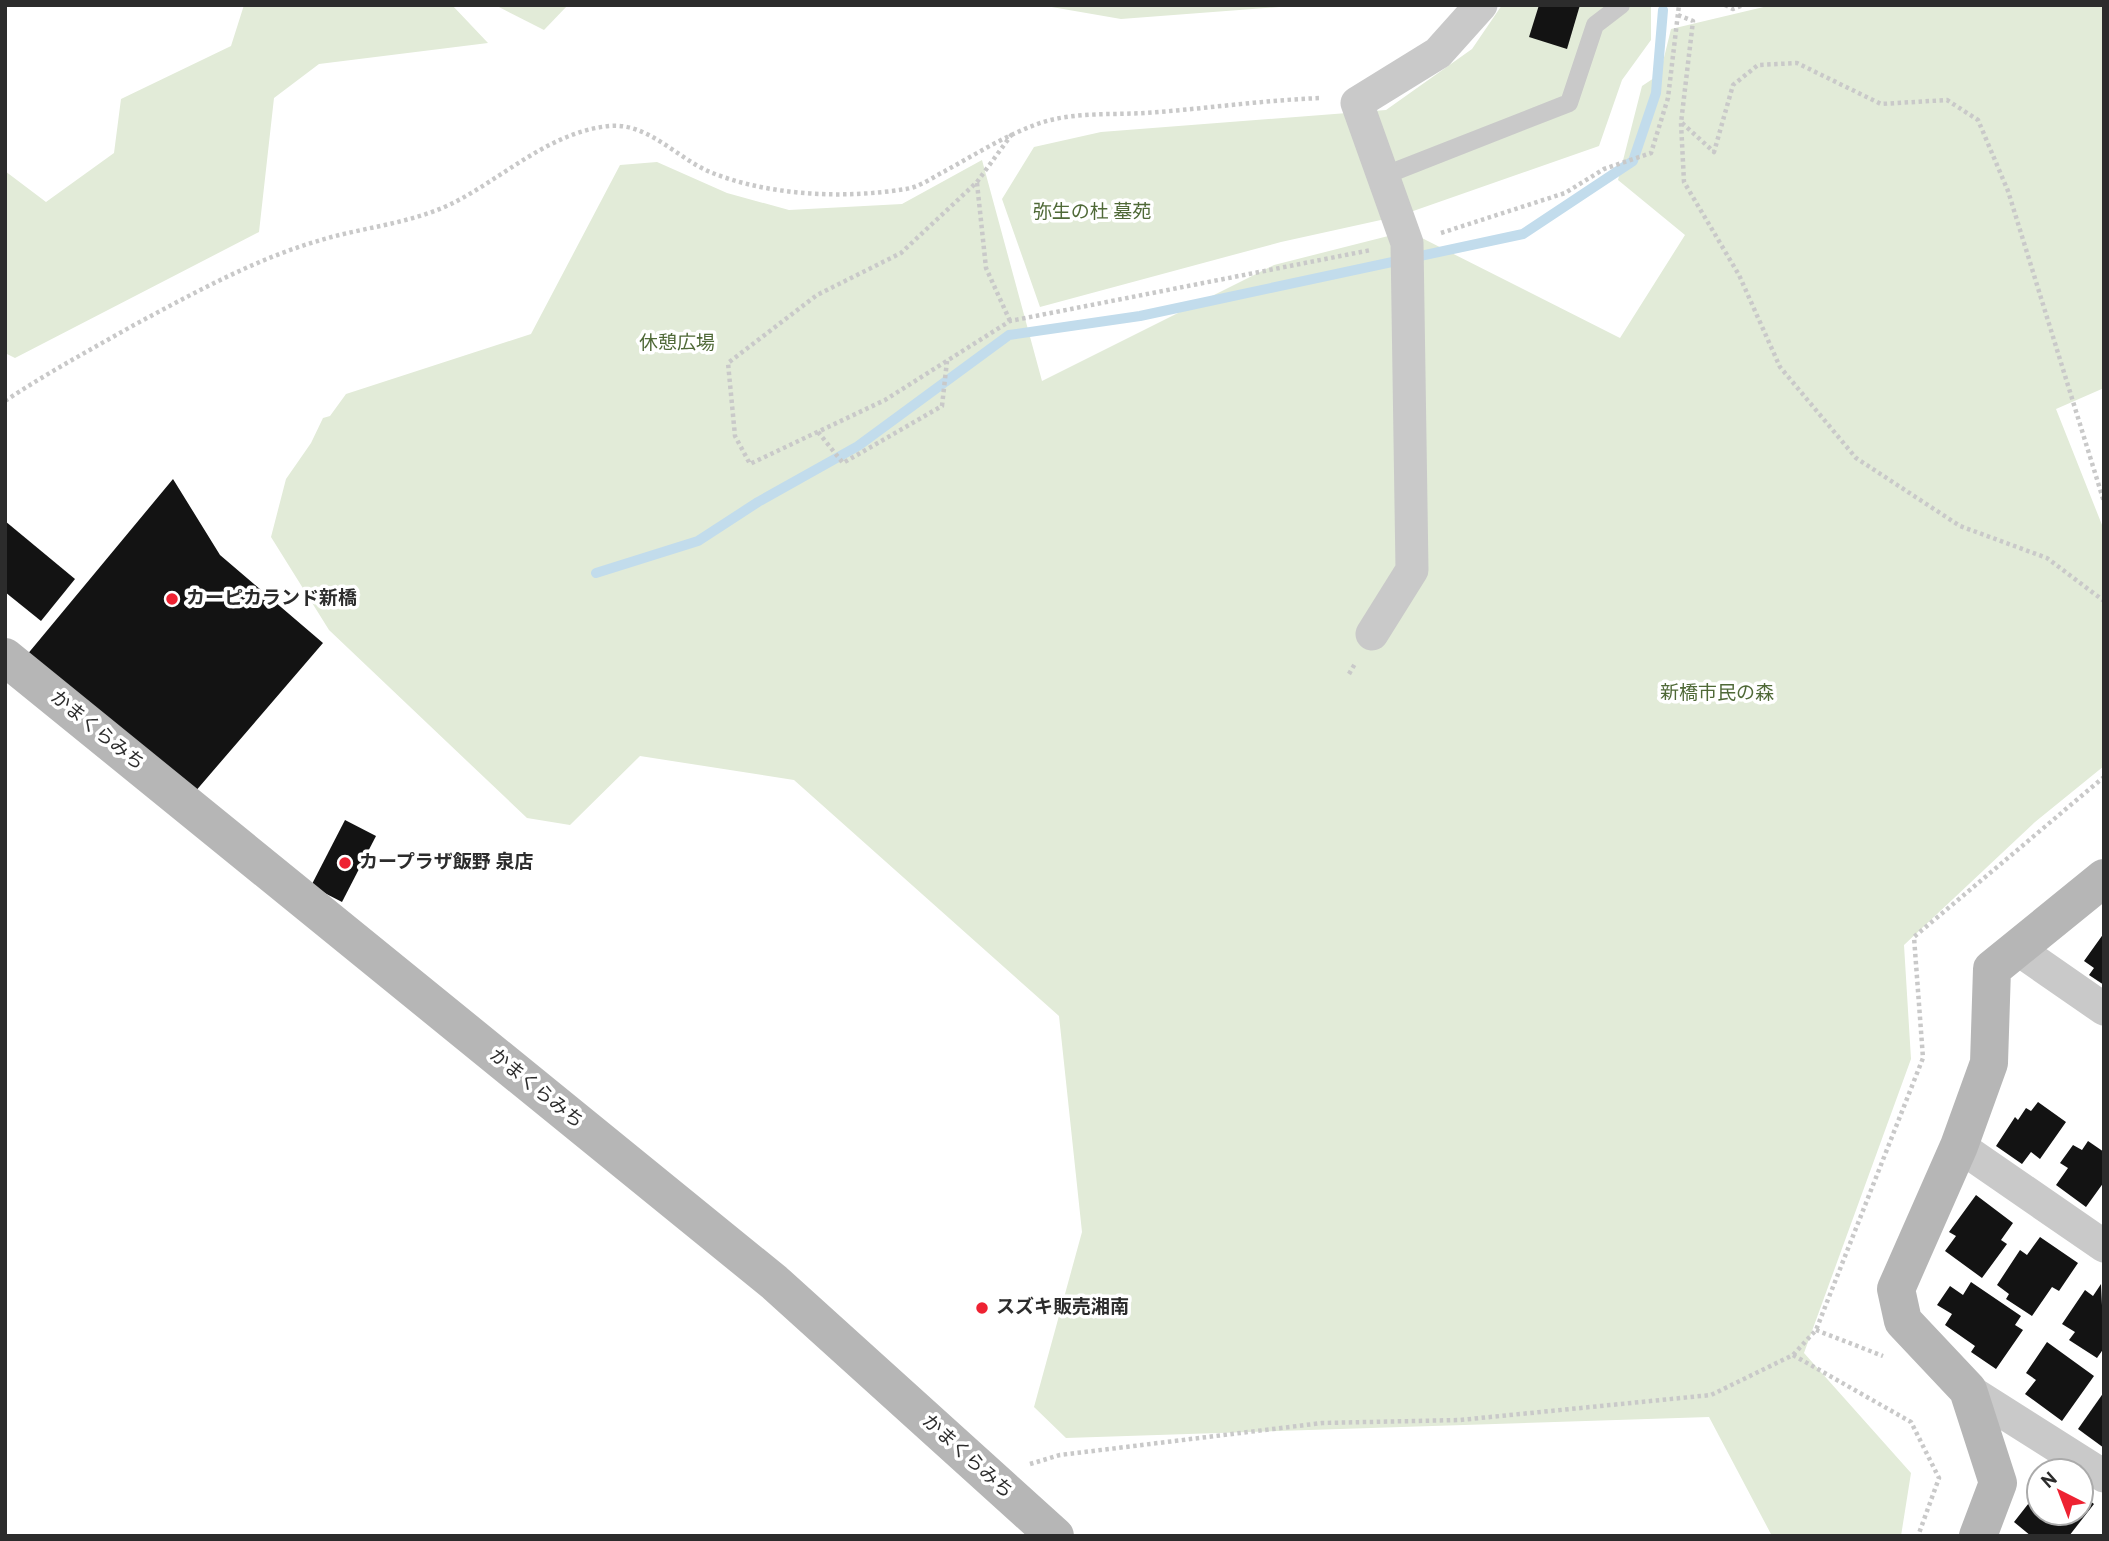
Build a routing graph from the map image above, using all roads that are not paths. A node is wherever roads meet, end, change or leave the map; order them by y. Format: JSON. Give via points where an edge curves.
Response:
{"nodes":[{"id":1,"x":1481,"y":5,"type":"edge"},
{"id":2,"x":1621,"y":5,"type":"edge"},
{"id":3,"x":1383,"y":176,"type":"junction"},
{"id":4,"x":1372,"y":634,"type":"dead end"},
{"id":5,"x":5,"y":657,"type":"edge"},
{"id":6,"x":2104,"y":878,"type":"edge"},
{"id":7,"x":2016,"y":948,"type":"junction"},
{"id":8,"x":2104,"y":1009,"type":"edge"},
{"id":9,"x":1959,"y":1146,"type":"junction"},
{"id":10,"x":2104,"y":1245,"type":"edge"},
{"id":11,"x":1968,"y":1390,"type":"junction"},
{"id":12,"x":2104,"y":1476,"type":"edge"},
{"id":13,"x":1055,"y":1536,"type":"edge"},
{"id":14,"x":1978,"y":1536,"type":"edge"}],
"edges":[{"from":1,"to":3,"type":"street","via":[[1438,53],[1357,103]]},
{"from":2,"to":3,"type":"lane","via":[[1595,25],[1569,103]]},
{"from":3,"to":4,"type":"street","via":[[1407,243],[1412,570]]},
{"from":5,"to":13,"type":"main road","name":"かまくらみち","via":[[775,1282]]},
{"from":6,"to":7,"type":"main road"},
{"from":7,"to":8,"type":"street"},
{"from":7,"to":9,"type":"main road","via":[[1992,969],[1989,1063]]},
{"from":9,"to":10,"type":"street"},
{"from":9,"to":11,"type":"main road","via":[[1896,1289],[1903,1321]]},
{"from":11,"to":12,"type":"street"},
{"from":11,"to":14,"type":"main road","via":[[1998,1483]]}]}
